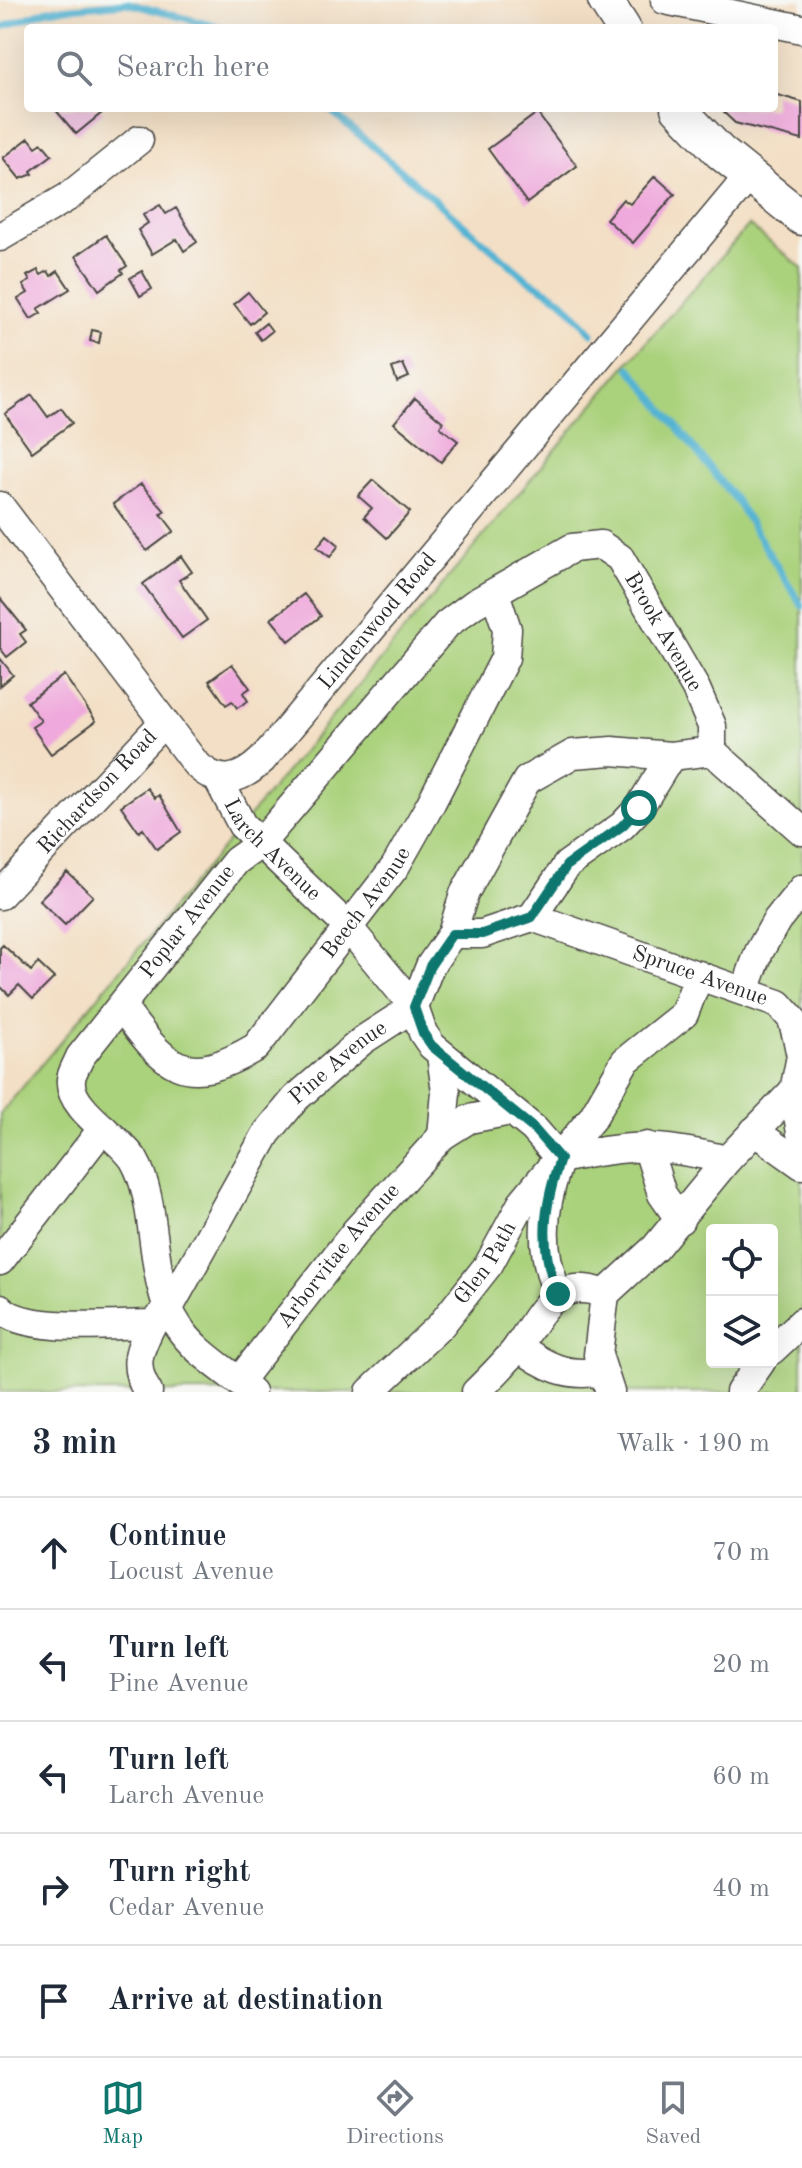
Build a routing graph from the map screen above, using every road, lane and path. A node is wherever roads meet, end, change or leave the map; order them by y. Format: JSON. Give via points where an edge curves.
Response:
{"nodes":[{"id":1,"x":605,"y":0,"type":"edge"},
{"id":2,"x":665,"y":0,"type":"edge"},
{"id":3,"x":620,"y":24,"type":"edge"},
{"id":4,"x":802,"y":29,"type":"edge"},
{"id":5,"x":682,"y":112,"type":"edge"},
{"id":6,"x":139,"y":140,"type":"dead end"},
{"id":7,"x":749,"y":176,"type":"junction"},
{"id":8,"x":802,"y":218,"type":"edge"},
{"id":9,"x":0,"y":237,"type":"edge"},
{"id":10,"x":0,"y":506,"type":"edge"},
{"id":11,"x":495,"y":593,"type":"junction"},
{"id":12,"x":163,"y":723,"type":"junction"},
{"id":13,"x":712,"y":751,"type":"junction"},
{"id":14,"x":671,"y":756,"type":"junction"},
{"id":15,"x":218,"y":779,"type":"junction"},
{"id":16,"x":802,"y":831,"type":"edge"},
{"id":17,"x":260,"y":844,"type":"junction"},
{"id":18,"x":802,"y":889,"type":"edge"},
{"id":19,"x":0,"y":895,"type":"edge"},
{"id":20,"x":532,"y":917,"type":"junction"},
{"id":21,"x":348,"y":927,"type":"junction"},
{"id":22,"x":452,"y":934,"type":"junction"},
{"id":23,"x":699,"y":975,"type":"junction"},
{"id":24,"x":802,"y":992,"type":"edge"},
{"id":25,"x":752,"y":994,"type":"junction"},
{"id":26,"x":121,"y":1006,"type":"junction"},
{"id":27,"x":414,"y":1007,"type":"junction"},
{"id":28,"x":441,"y":1055,"type":"junction"},
{"id":29,"x":798,"y":1086,"type":"edge"},
{"id":30,"x":511,"y":1111,"type":"junction"},
{"id":31,"x":103,"y":1128,"type":"junction"},
{"id":32,"x":754,"y":1131,"type":"junction"},
{"id":33,"x":442,"y":1136,"type":"junction"},
{"id":34,"x":802,"y":1139,"type":"edge"},
{"id":35,"x":647,"y":1146,"type":"junction"},
{"id":36,"x":560,"y":1159,"type":"junction"},
{"id":37,"x":727,"y":1160,"type":"junction"},
{"id":38,"x":802,"y":1165,"type":"edge"},
{"id":39,"x":680,"y":1220,"type":"junction"},
{"id":40,"x":0,"y":1261,"type":"edge"},
{"id":41,"x":558,"y":1294,"type":"junction"},
{"id":42,"x":605,"y":1294,"type":"junction"},
{"id":43,"x":0,"y":1308,"type":"edge"},
{"id":44,"x":160,"y":1316,"type":"junction"},
{"id":45,"x":802,"y":1322,"type":"edge"},
{"id":46,"x":778,"y":1344,"type":"edge"},
{"id":47,"x":518,"y":1346,"type":"junction"},
{"id":48,"x":757,"y":1368,"type":"edge"},
{"id":49,"x":605,"y":1381,"type":"edge"},
{"id":50,"x":245,"y":1387,"type":"edge"},
{"id":51,"x":148,"y":1392,"type":"edge"},
{"id":52,"x":370,"y":1392,"type":"edge"},
{"id":53,"x":476,"y":1392,"type":"edge"},
{"id":54,"x":740,"y":1392,"type":"edge"}],
"edges":[{"from":1,"to":3,"type":"main road"},
{"from":2,"to":4,"type":"street"},
{"from":5,"to":7,"type":"main road"},
{"from":6,"to":9,"type":"street","via":[[68,197]]},
{"from":7,"to":8,"type":"main road"},
{"from":7,"to":15,"type":"street","name":"Lindenwood Road","via":[[262,760],[238,778]]},
{"from":10,"to":12,"type":"street"},
{"from":11,"to":13,"type":"street","name":"Brook Avenue","via":[[572,548],[601,545],[620,558],[696,689],[712,726]]},
{"from":11,"to":17,"type":"street","name":"Poplar Avenue","via":[[447,624]]},
{"from":11,"to":21,"type":"street","name":"Beech Avenue","via":[[507,629],[505,658],[395,867]]},
{"from":12,"to":15,"type":"street","via":[[195,763]]},
{"from":12,"to":19,"type":"street","name":"Richardson Road"},
{"from":13,"to":14,"type":"street"},
{"from":13,"to":16,"type":"street"},
{"from":14,"to":20,"type":"street","via":[[639,808],[567,865]]},
{"from":14,"to":22,"type":"street","via":[[573,754],[527,780],[464,894]]},
{"from":15,"to":17,"type":"street","name":"Larch Avenue","via":[[242,825]]},
{"from":17,"to":21,"type":"street","name":"Larch Avenue"},
{"from":17,"to":26,"type":"street","name":"Poplar Avenue","via":[[236,861]]},
{"from":18,"to":25,"type":"street","via":[[759,952]]},
{"from":20,"to":22,"type":"street","via":[[482,934]]},
{"from":20,"to":23,"type":"street","name":"Spruce Avenue"},
{"from":21,"to":26,"type":"street","name":"Beech Avenue","via":[[256,1047],[230,1062],[197,1071],[170,1063]]},
{"from":21,"to":27,"type":"street","name":"Larch Avenue"},
{"from":22,"to":27,"type":"street","via":[[430,966]]},
{"from":23,"to":25,"type":"street","name":"Spruce Avenue"},
{"from":23,"to":36,"type":"street","name":"Glen Path","via":[[684,1014],[625,1061],[593,1117]]},
{"from":24,"to":25,"type":"street"},
{"from":25,"to":29,"type":"street","name":"Spruce Avenue","via":[[779,1004],[795,1025],[801,1056]]},
{"from":26,"to":31,"type":"street","name":"Poplar Avenue","via":[[80,1057],[71,1080],[82,1107]]},
{"from":27,"to":28,"type":"street","name":"Larch Avenue","via":[[423,1033]]},
{"from":27,"to":44,"type":"street","name":"Pine Avenue","via":[[363,1040],[296,1098],[267,1133]]},
{"from":28,"to":30,"type":"street","name":"Larch Avenue"},
{"from":28,"to":33,"type":"street","via":[[446,1092]]},
{"from":29,"to":32,"type":"street"},
{"from":29,"to":34,"type":"street","name":"Spruce Avenue"},
{"from":30,"to":33,"type":"street","name":"Arborvitae Avenue","via":[[469,1119]]},
{"from":30,"to":36,"type":"street","name":"Larch Avenue"},
{"from":31,"to":40,"type":"street"},
{"from":31,"to":44,"type":"street","name":"Poplar Avenue","via":[[136,1163]]},
{"from":32,"to":37,"type":"street"},
{"from":32,"to":38,"type":"street"},
{"from":33,"to":50,"type":"street","name":"Arborvitae Avenue","via":[[355,1232]]},
{"from":35,"to":36,"type":"street","via":[[625,1145]]},
{"from":35,"to":37,"type":"street"},
{"from":35,"to":39,"type":"street","via":[[662,1194]]},
{"from":36,"to":41,"type":"street","via":[[544,1219],[544,1246]]},
{"from":36,"to":52,"type":"street","name":"Glen Path","via":[[523,1201],[489,1264],[441,1325]]},
{"from":37,"to":39,"type":"street"},
{"from":39,"to":42,"type":"street"},
{"from":41,"to":42,"type":"street","via":[[586,1289]]},
{"from":41,"to":47,"type":"street","via":[[537,1314]]},
{"from":42,"to":49,"type":"street","via":[[599,1328]]},
{"from":43,"to":44,"type":"street","via":[[7,1316],[34,1323]]},
{"from":44,"to":50,"type":"street"},
{"from":44,"to":51,"type":"street","name":"Pine Avenue","via":[[139,1350],[136,1367]]},
{"from":45,"to":46,"type":"street"},
{"from":47,"to":49,"type":"street","via":[[562,1372]]},
{"from":47,"to":53,"type":"street"},
{"from":48,"to":54,"type":"street"}]}
